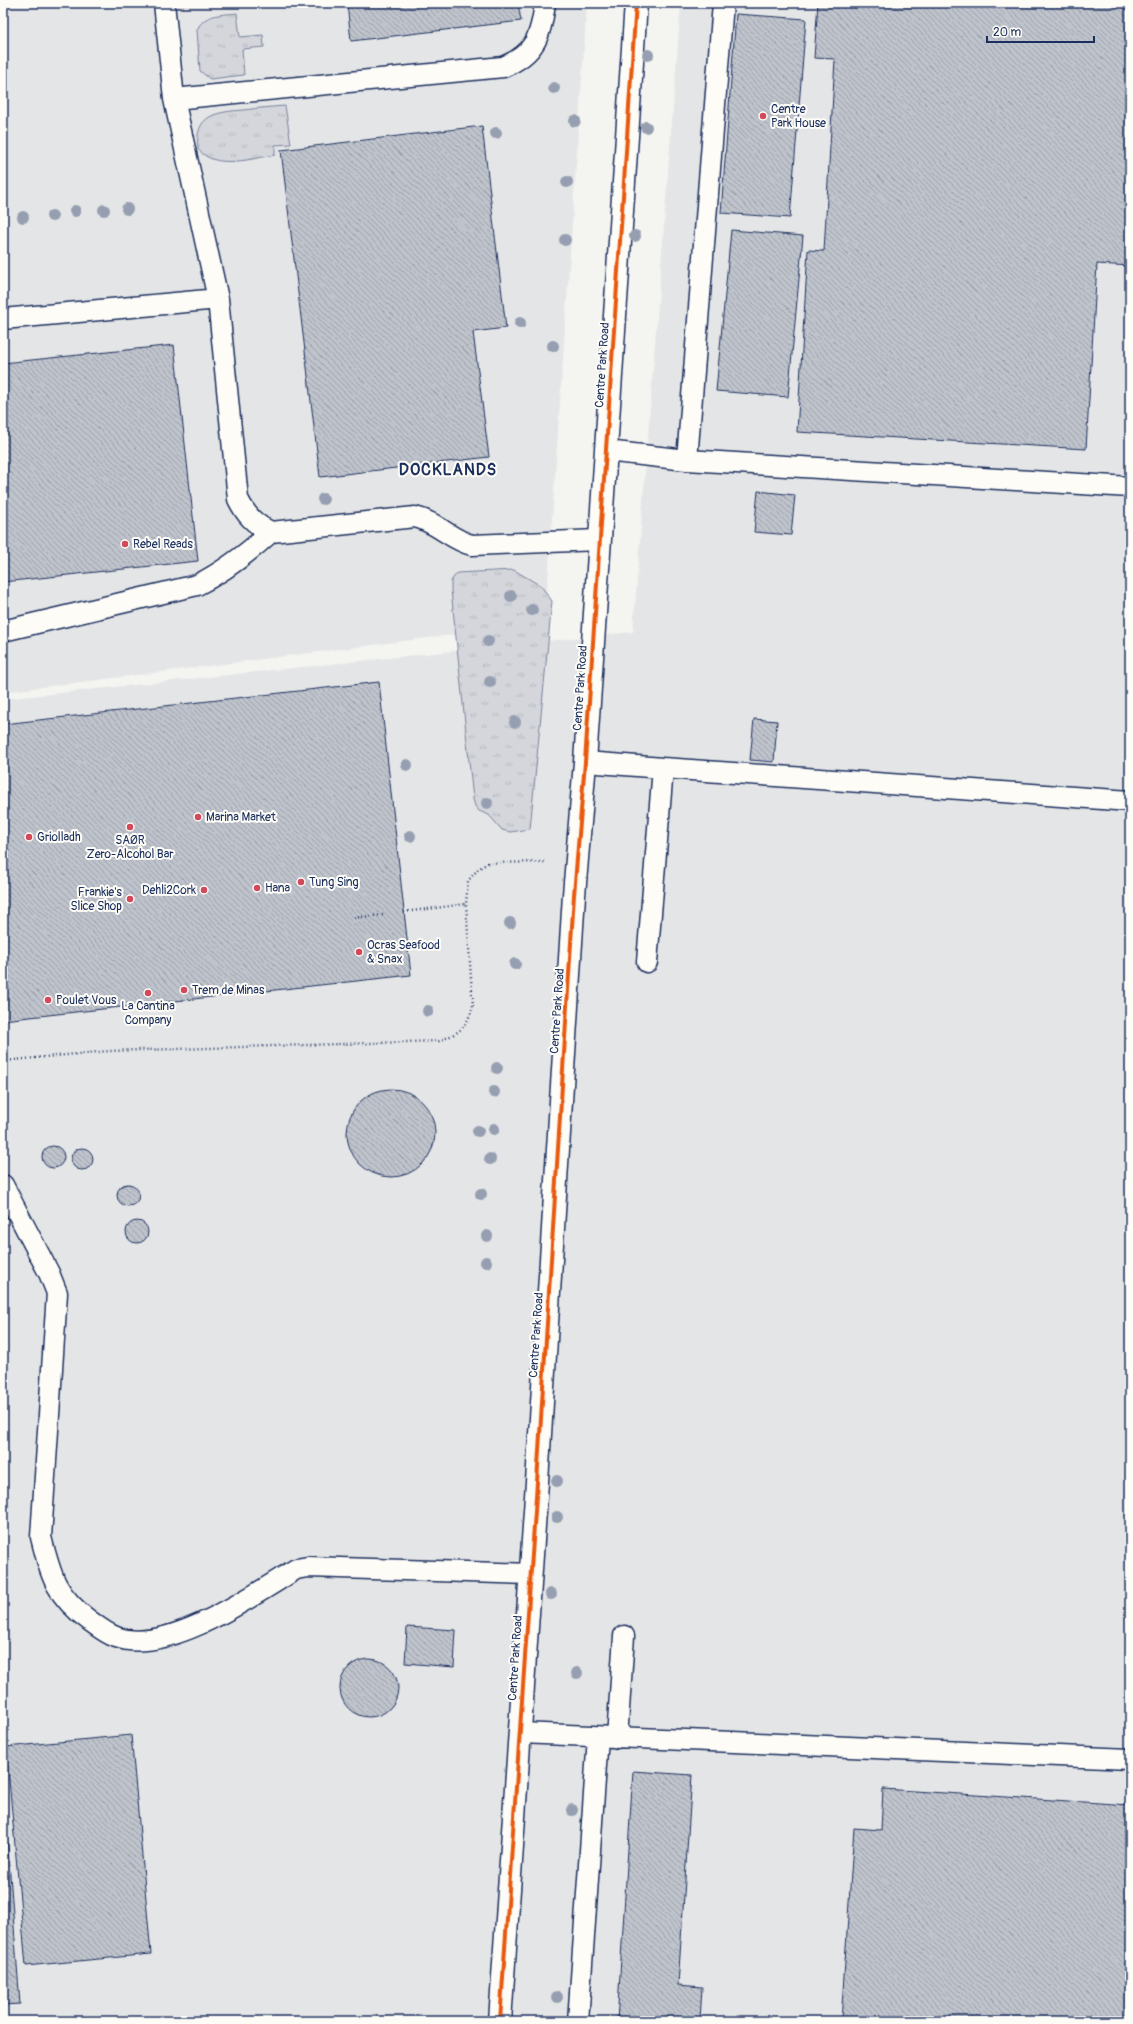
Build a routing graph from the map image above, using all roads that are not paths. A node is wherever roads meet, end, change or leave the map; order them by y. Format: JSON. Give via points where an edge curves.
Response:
{"nodes":[{"id":1,"x":164,"y":3,"type":"edge"},
{"id":2,"x":545,"y":3,"type":"edge"},
{"id":3,"x":636,"y":3,"type":"edge"},
{"id":4,"x":723,"y":3,"type":"edge"},
{"id":5,"x":174,"y":99,"type":"junction"},
{"id":6,"x":218,"y":300,"type":"junction"},
{"id":7,"x":3,"y":320,"type":"edge"},
{"id":8,"x":606,"y":451,"type":"junction"},
{"id":9,"x":687,"y":460,"type":"junction"},
{"id":10,"x":1130,"y":487,"type":"edge"},
{"id":11,"x":271,"y":532,"type":"junction"},
{"id":12,"x":599,"y":540,"type":"junction"},
{"id":13,"x":3,"y":631,"type":"edge"},
{"id":14,"x":585,"y":762,"type":"junction"},
{"id":15,"x":663,"y":768,"type":"junction"},
{"id":16,"x":1130,"y":800,"type":"edge"},
{"id":17,"x":647,"y":962,"type":"dead end"},
{"id":18,"x":3,"y":1185,"type":"edge"},
{"id":19,"x":531,"y":1574,"type":"junction"},
{"id":20,"x":624,"y":1636,"type":"dead end"},
{"id":21,"x":520,"y":1733,"type":"junction"},
{"id":22,"x":607,"y":1737,"type":"junction"},
{"id":23,"x":1130,"y":1759,"type":"edge"},
{"id":24,"x":500,"y":2021,"type":"edge"},
{"id":25,"x":578,"y":2021,"type":"edge"}],
"edges":[{"from":1,"to":5,"type":"lane"},
{"from":2,"to":5,"type":"lane","via":[[540,31],[527,54],[503,67]]},
{"from":3,"to":8,"type":"street","name":"Centre Park Road"},
{"from":4,"to":9,"type":"lane"},
{"from":5,"to":6,"type":"lane"},
{"from":6,"to":7,"type":"lane"},
{"from":6,"to":11,"type":"lane","via":[[238,499],[246,514],[257,525]]},
{"from":8,"to":9,"type":"lane"},
{"from":8,"to":12,"type":"street","name":"Centre Park Road"},
{"from":9,"to":10,"type":"lane"},
{"from":11,"to":12,"type":"lane","via":[[415,517],[427,520],[460,542],[472,545]]},
{"from":11,"to":13,"type":"lane","via":[[249,553],[197,585]]},
{"from":12,"to":14,"type":"street","name":"Centre Park Road"},
{"from":14,"to":15,"type":"lane"},
{"from":14,"to":19,"type":"street","name":"Centre Park Road","via":[[576,863]]},
{"from":15,"to":16,"type":"lane"},
{"from":15,"to":17,"type":"lane"},
{"from":18,"to":19,"type":"lane","via":[[57,1293],[41,1537],[57,1588],[70,1605],[96,1625],[115,1637],[150,1640],[229,1610],[296,1569],[308,1567]]},
{"from":19,"to":21,"type":"street","name":"Centre Park Road"},
{"from":20,"to":22,"type":"lane"},
{"from":21,"to":22,"type":"lane"},
{"from":21,"to":24,"type":"street","name":"Centre Park Road"},
{"from":22,"to":23,"type":"lane"},
{"from":22,"to":25,"type":"lane"}]}
